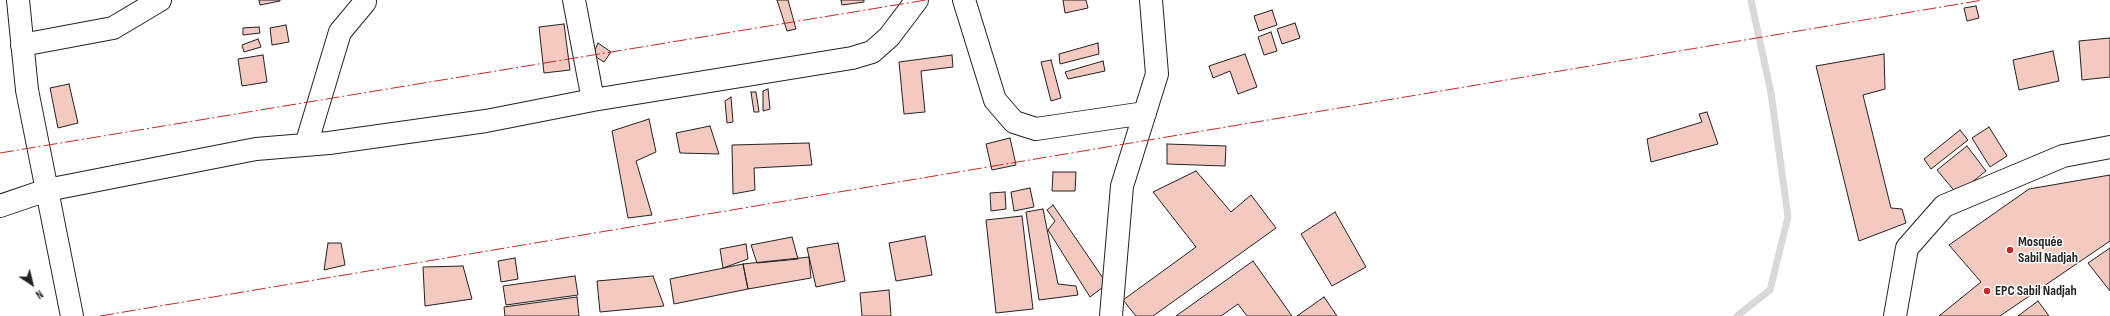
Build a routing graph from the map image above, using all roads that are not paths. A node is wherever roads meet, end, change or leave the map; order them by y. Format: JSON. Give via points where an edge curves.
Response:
{"nodes":[{"id":1,"x":18,"y":0,"type":"edge"},
{"id":2,"x":160,"y":0,"type":"edge"},
{"id":3,"x":574,"y":0,"type":"edge"},
{"id":4,"x":917,"y":0,"type":"edge"},
{"id":5,"x":964,"y":0,"type":"edge"},
{"id":6,"x":1151,"y":0,"type":"edge"},
{"id":7,"x":365,"y":2,"type":"dead end"},
{"id":8,"x":22,"y":45,"type":"junction"},
{"id":9,"x":593,"y":100,"type":"junction"},
{"id":10,"x":1144,"y":113,"type":"junction"},
{"id":11,"x":306,"y":145,"type":"junction"},
{"id":12,"x":2110,"y":147,"type":"edge"},
{"id":13,"x":47,"y":190,"type":"junction"},
{"id":14,"x":0,"y":206,"type":"edge"},
{"id":15,"x":72,"y":316,"type":"edge"},
{"id":16,"x":1111,"y":316,"type":"edge"},
{"id":17,"x":1895,"y":316,"type":"edge"}],
"edges":[{"from":1,"to":8,"type":"street"},
{"from":2,"to":8,"type":"street","via":[[113,28]]},
{"from":3,"to":9,"type":"street"},
{"from":4,"to":9,"type":"street","via":[[889,37],[872,52],[852,58]]},
{"from":5,"to":10,"type":"street","via":[[996,100],[1014,122],[1036,129]]},
{"from":6,"to":10,"type":"street","via":[[1157,74]]},
{"from":7,"to":11,"type":"street","via":[[340,32]]},
{"from":8,"to":13,"type":"street","via":[[27,90]]},
{"from":9,"to":11,"type":"street","via":[[478,122]]},
{"from":10,"to":16,"type":"street","via":[[1122,186]]},
{"from":11,"to":13,"type":"street","via":[[256,149]]},
{"from":12,"to":17,"type":"street","via":[[2063,156],[1944,206],[1907,248]]},
{"from":13,"to":14,"type":"street"},
{"from":13,"to":15,"type":"street"}]}
